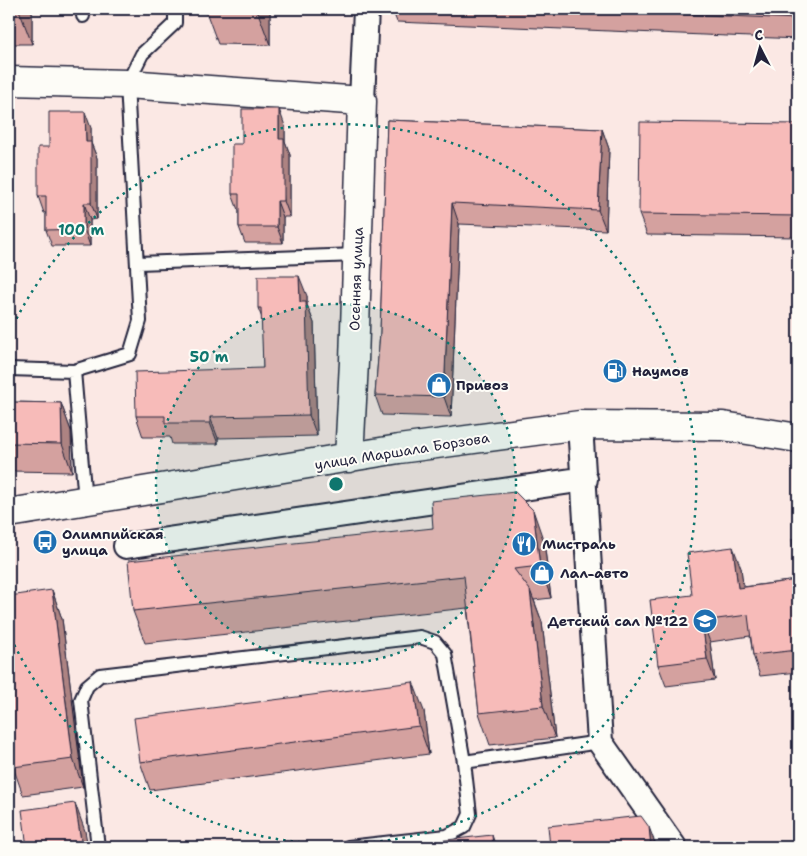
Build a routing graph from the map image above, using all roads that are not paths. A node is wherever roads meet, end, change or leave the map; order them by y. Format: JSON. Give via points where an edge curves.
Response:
{"nodes":[{"id":1,"x":175,"y":9,"type":"edge"},
{"id":2,"x":366,"y":9,"type":"edge"},
{"id":3,"x":9,"y":81,"type":"edge"},
{"id":4,"x":127,"y":84,"type":"junction"},
{"id":5,"x":362,"y":101,"type":"junction"},
{"id":6,"x":357,"y":255,"type":"junction"},
{"id":7,"x":138,"y":264,"type":"junction"},
{"id":8,"x":9,"y":369,"type":"edge"},
{"id":9,"x":74,"y":371,"type":"junction"},
{"id":10,"x":580,"y":425,"type":"junction"},
{"id":11,"x":798,"y":438,"type":"edge"},
{"id":12,"x":349,"y":458,"type":"junction"},
{"id":13,"x":585,"y":479,"type":"junction"},
{"id":14,"x":85,"y":501,"type":"junction"},
{"id":15,"x":9,"y":513,"type":"edge"},
{"id":16,"x":126,"y":546,"type":"dead end"},
{"id":17,"x":600,"y":742,"type":"junction"},
{"id":18,"x":464,"y":762,"type":"junction"},
{"id":19,"x":98,"y":847,"type":"edge"},
{"id":20,"x":348,"y":847,"type":"edge"},
{"id":21,"x":674,"y":847,"type":"edge"}],
"edges":[{"from":1,"to":4,"type":"lane","via":[[175,23],[142,54]]},
{"from":2,"to":5,"type":"street","name":"Осенняя улица"},
{"from":3,"to":4,"type":"main road"},
{"from":4,"to":5,"type":"main road"},
{"from":4,"to":7,"type":"lane"},
{"from":5,"to":6,"type":"main road","name":"Осенняя улица"},
{"from":6,"to":7,"type":"lane"},
{"from":6,"to":12,"type":"main road","name":"Осенняя улица"},
{"from":7,"to":9,"type":"lane","via":[[140,321],[130,354]]},
{"from":8,"to":9,"type":"lane"},
{"from":9,"to":14,"type":"lane"},
{"from":10,"to":11,"type":"main road","name":"улица Маршала Борзова","via":[[723,426]]},
{"from":10,"to":12,"type":"main road","name":"улица Маршала Борзова"},
{"from":10,"to":13,"type":"street"},
{"from":12,"to":14,"type":"main road","name":"улица Маршала Борзова"},
{"from":13,"to":16,"type":"street"},
{"from":13,"to":17,"type":"street"},
{"from":14,"to":15,"type":"main road","name":"улица Маршала Борзова"},
{"from":17,"to":18,"type":"lane"},
{"from":17,"to":21,"type":"street"},
{"from":18,"to":19,"type":"lane","via":[[445,654],[435,642],[420,637],[100,674],[87,686],[81,700]]},
{"from":18,"to":20,"type":"lane","via":[[470,814],[464,827],[447,836]]}]}
